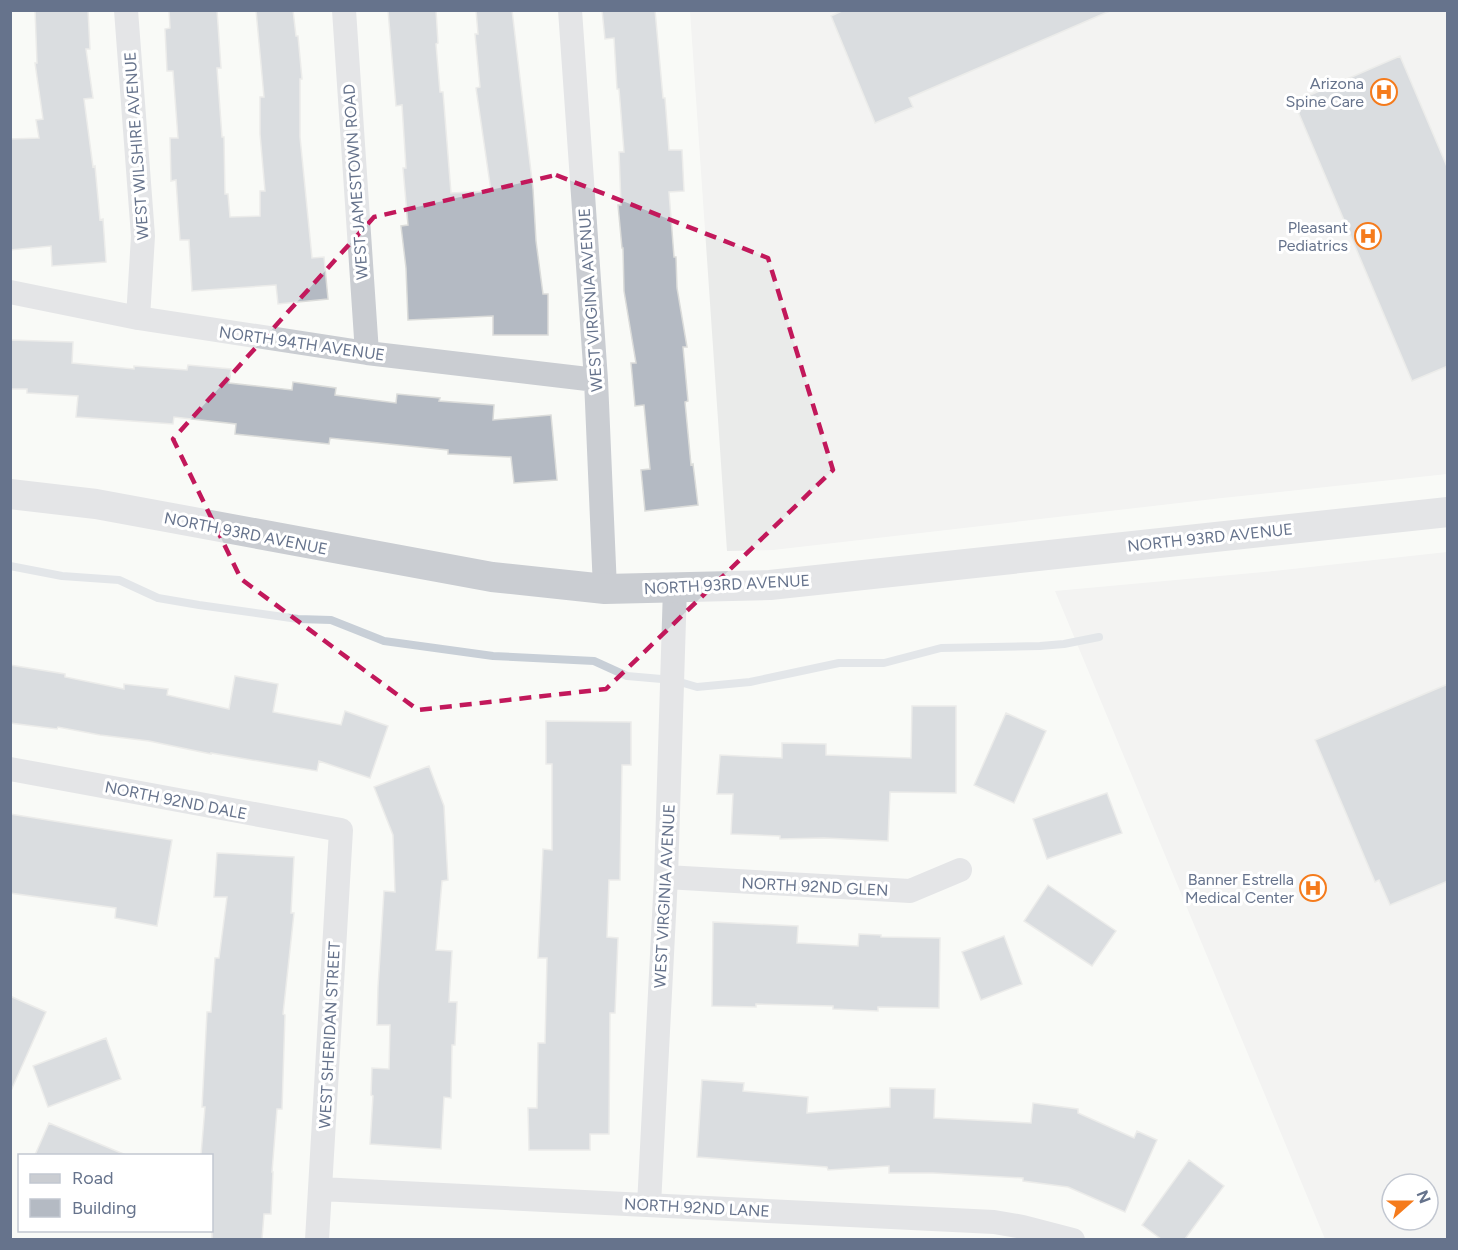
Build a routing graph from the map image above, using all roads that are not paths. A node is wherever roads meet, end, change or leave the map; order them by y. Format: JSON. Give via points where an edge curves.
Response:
{"nodes":[{"id":1,"x":126,"y":10,"type":"edge"},
{"id":2,"x":344,"y":10,"type":"edge"},
{"id":3,"x":570,"y":10,"type":"edge"},
{"id":4,"x":10,"y":292,"type":"edge"},
{"id":5,"x":138,"y":318,"type":"junction"},
{"id":6,"x":367,"y":353,"type":"junction"},
{"id":7,"x":596,"y":380,"type":"junction"},
{"id":8,"x":10,"y":494,"type":"edge"},
{"id":9,"x":1448,"y":512,"type":"edge"},
{"id":10,"x":675,"y":588,"type":"junction"},
{"id":11,"x":605,"y":589,"type":"junction"},
{"id":12,"x":10,"y":769,"type":"edge"},
{"id":13,"x":341,"y":830,"type":"joint"},
{"id":14,"x":960,"y":870,"type":"dead end"},
{"id":15,"x":666,"y":877,"type":"junction"},
{"id":16,"x":320,"y":1189,"type":"junction"},
{"id":17,"x":649,"y":1205,"type":"junction"},
{"id":18,"x":317,"y":1239,"type":"edge"},
{"id":19,"x":1072,"y":1239,"type":"edge"}],
"edges":[{"from":1,"to":5,"type":"street","name":"WEST WILSHIRE AVENUE","via":[[143,236]]},
{"from":2,"to":6,"type":"street","name":"WEST JAMESTOWN ROAD"},
{"from":3,"to":7,"type":"street","name":"WEST VIRGINIA AVENUE"},
{"from":4,"to":5,"type":"street","name":"NORTH 94TH AVENUE"},
{"from":5,"to":6,"type":"street","name":"NORTH 94TH AVENUE"},
{"from":6,"to":7,"type":"street","name":"NORTH 94TH AVENUE"},
{"from":7,"to":11,"type":"street","name":"WEST VIRGINIA AVENUE"},
{"from":8,"to":11,"type":"street","name":"NORTH 93RD AVENUE","via":[[96,504],[492,577]]},
{"from":9,"to":10,"type":"street","name":"NORTH 93RD AVENUE","via":[[770,585]]},
{"from":10,"to":11,"type":"street","name":"NORTH 93RD AVENUE"},
{"from":10,"to":15,"type":"street","name":"WEST VIRGINIA AVENUE"},
{"from":12,"to":13,"type":"street","name":"NORTH 92ND DALE"},
{"from":13,"to":16,"type":"street","name":"WEST SHERIDAN STREET"},
{"from":14,"to":15,"type":"street","name":"NORTH 92ND GLEN","via":[[910,891]]},
{"from":15,"to":17,"type":"street","name":"WEST VIRGINIA AVENUE"},
{"from":16,"to":17,"type":"street","name":"NORTH 92ND LANE"},
{"from":16,"to":18,"type":"street","name":"WEST SHERIDAN STREET"},
{"from":17,"to":19,"type":"street","name":"NORTH 92ND LANE","via":[[994,1222]]}]}
